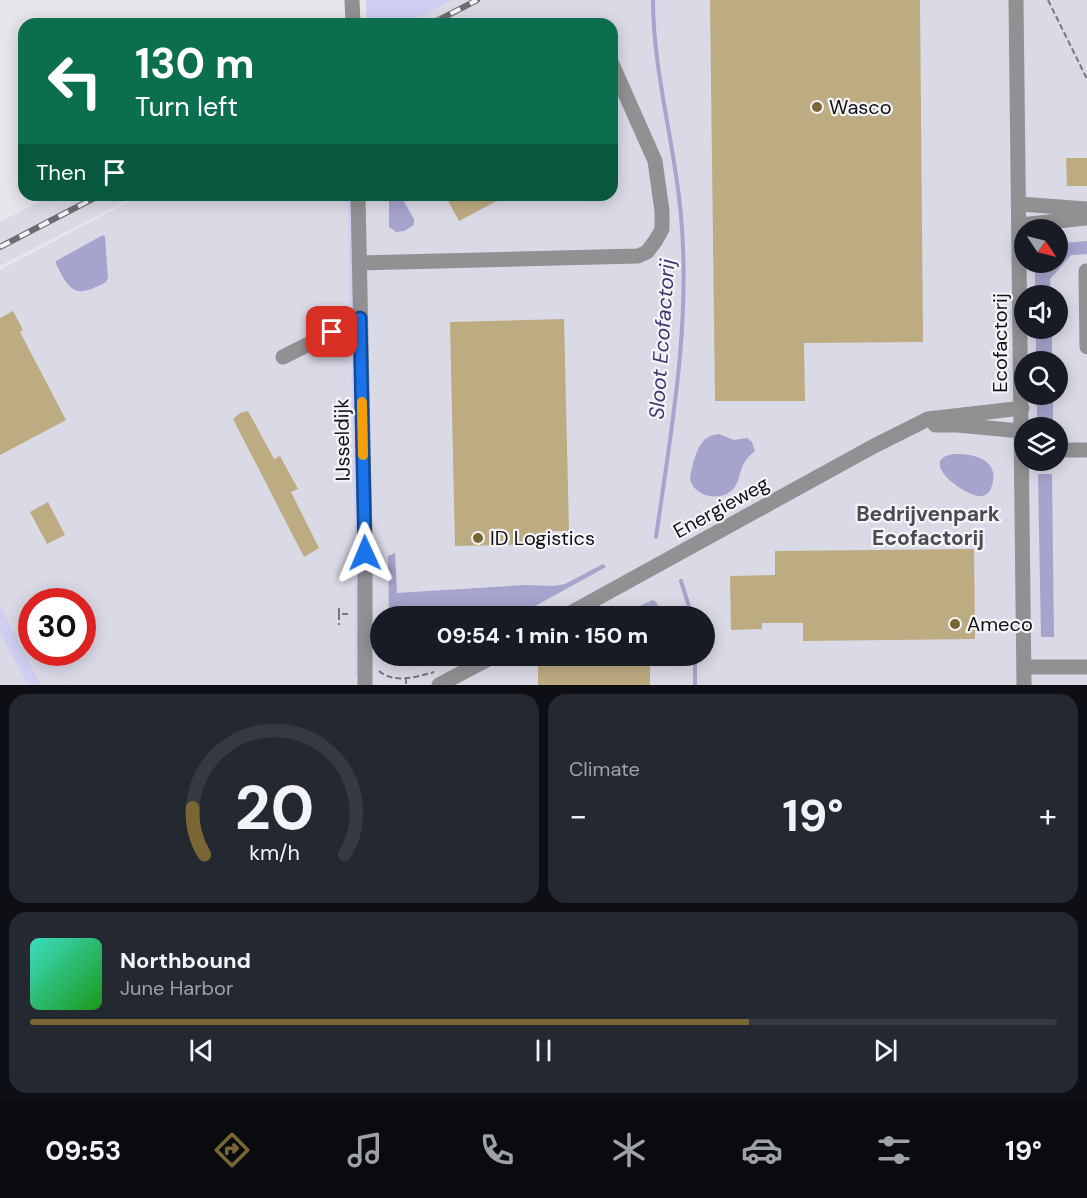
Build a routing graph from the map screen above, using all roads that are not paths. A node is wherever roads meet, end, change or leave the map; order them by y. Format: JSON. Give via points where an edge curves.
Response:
{"nodes":[{"id":1,"x":352,"y":0,"type":"edge"},
{"id":2,"x":1016,"y":0,"type":"edge"},
{"id":3,"x":353,"y":18,"type":"edge"},
{"id":4,"x":618,"y":78,"type":"edge"},
{"id":5,"x":358,"y":201,"type":"edge"},
{"id":6,"x":1020,"y":204,"type":"junction"},
{"id":7,"x":1087,"y":209,"type":"edge"},
{"id":8,"x":1087,"y":218,"type":"edge"},
{"id":9,"x":1020,"y":219,"type":"edge"},
{"id":10,"x":1068,"y":220,"type":"edge"},
{"id":11,"x":359,"y":263,"type":"junction"},
{"id":12,"x":1086,"y":271,"type":"edge"},
{"id":13,"x":1021,"y":273,"type":"edge"},
{"id":14,"x":360,"y":318,"type":"junction"},
{"id":15,"x":1087,"y":347,"type":"edge"},
{"id":16,"x":283,"y":357,"type":"dead end"},
{"id":17,"x":1022,"y":408,"type":"junction"},
{"id":18,"x":1022,"y":417,"type":"edge"},
{"id":19,"x":1014,"y":431,"type":"edge"},
{"id":20,"x":897,"y":434,"type":"junction"},
{"id":21,"x":1068,"y":450,"type":"edge"},
{"id":22,"x":1087,"y":450,"type":"edge"},
{"id":23,"x":1023,"y":471,"type":"edge"},
{"id":24,"x":583,"y":606,"type":"edge"},
{"id":25,"x":475,"y":666,"type":"edge"},
{"id":26,"x":1024,"y":667,"type":"junction"},
{"id":27,"x":1087,"y":667,"type":"edge"},
{"id":28,"x":365,"y":685,"type":"edge"},
{"id":29,"x":439,"y":685,"type":"edge"},
{"id":30,"x":1024,"y":685,"type":"edge"}],
"edges":[{"from":1,"to":3,"type":"street"},
{"from":2,"to":6,"type":"street","name":"Ecofactorij"},
{"from":4,"to":11,"type":"street","via":[[655,161],[662,229],[647,252],[638,256]]},
{"from":5,"to":11,"type":"street","name":"IJsseldijk"},
{"from":6,"to":7,"type":"street"},
{"from":6,"to":9,"type":"street","name":"Ecofactorij"},
{"from":8,"to":10,"type":"street"},
{"from":11,"to":14,"type":"street","name":"IJsseldijk"},
{"from":12,"to":15,"type":"street"},
{"from":13,"to":17,"type":"street","name":"Ecofactorij"},
{"from":14,"to":16,"type":"street"},
{"from":14,"to":28,"type":"street","name":"IJsseldijk"},
{"from":17,"to":18,"type":"street","name":"Ecofactorij"},
{"from":17,"to":20,"type":"street","name":"Energieweg","via":[[928,419]]},
{"from":19,"to":20,"type":"street","name":"Energieweg","via":[[936,425]]},
{"from":20,"to":24,"type":"street","name":"Energieweg"},
{"from":21,"to":22,"type":"street"},
{"from":23,"to":26,"type":"street","name":"Ecofactorij"},
{"from":25,"to":29,"type":"street"},
{"from":26,"to":27,"type":"street"},
{"from":26,"to":30,"type":"street","name":"Ecofactorij"}]}
